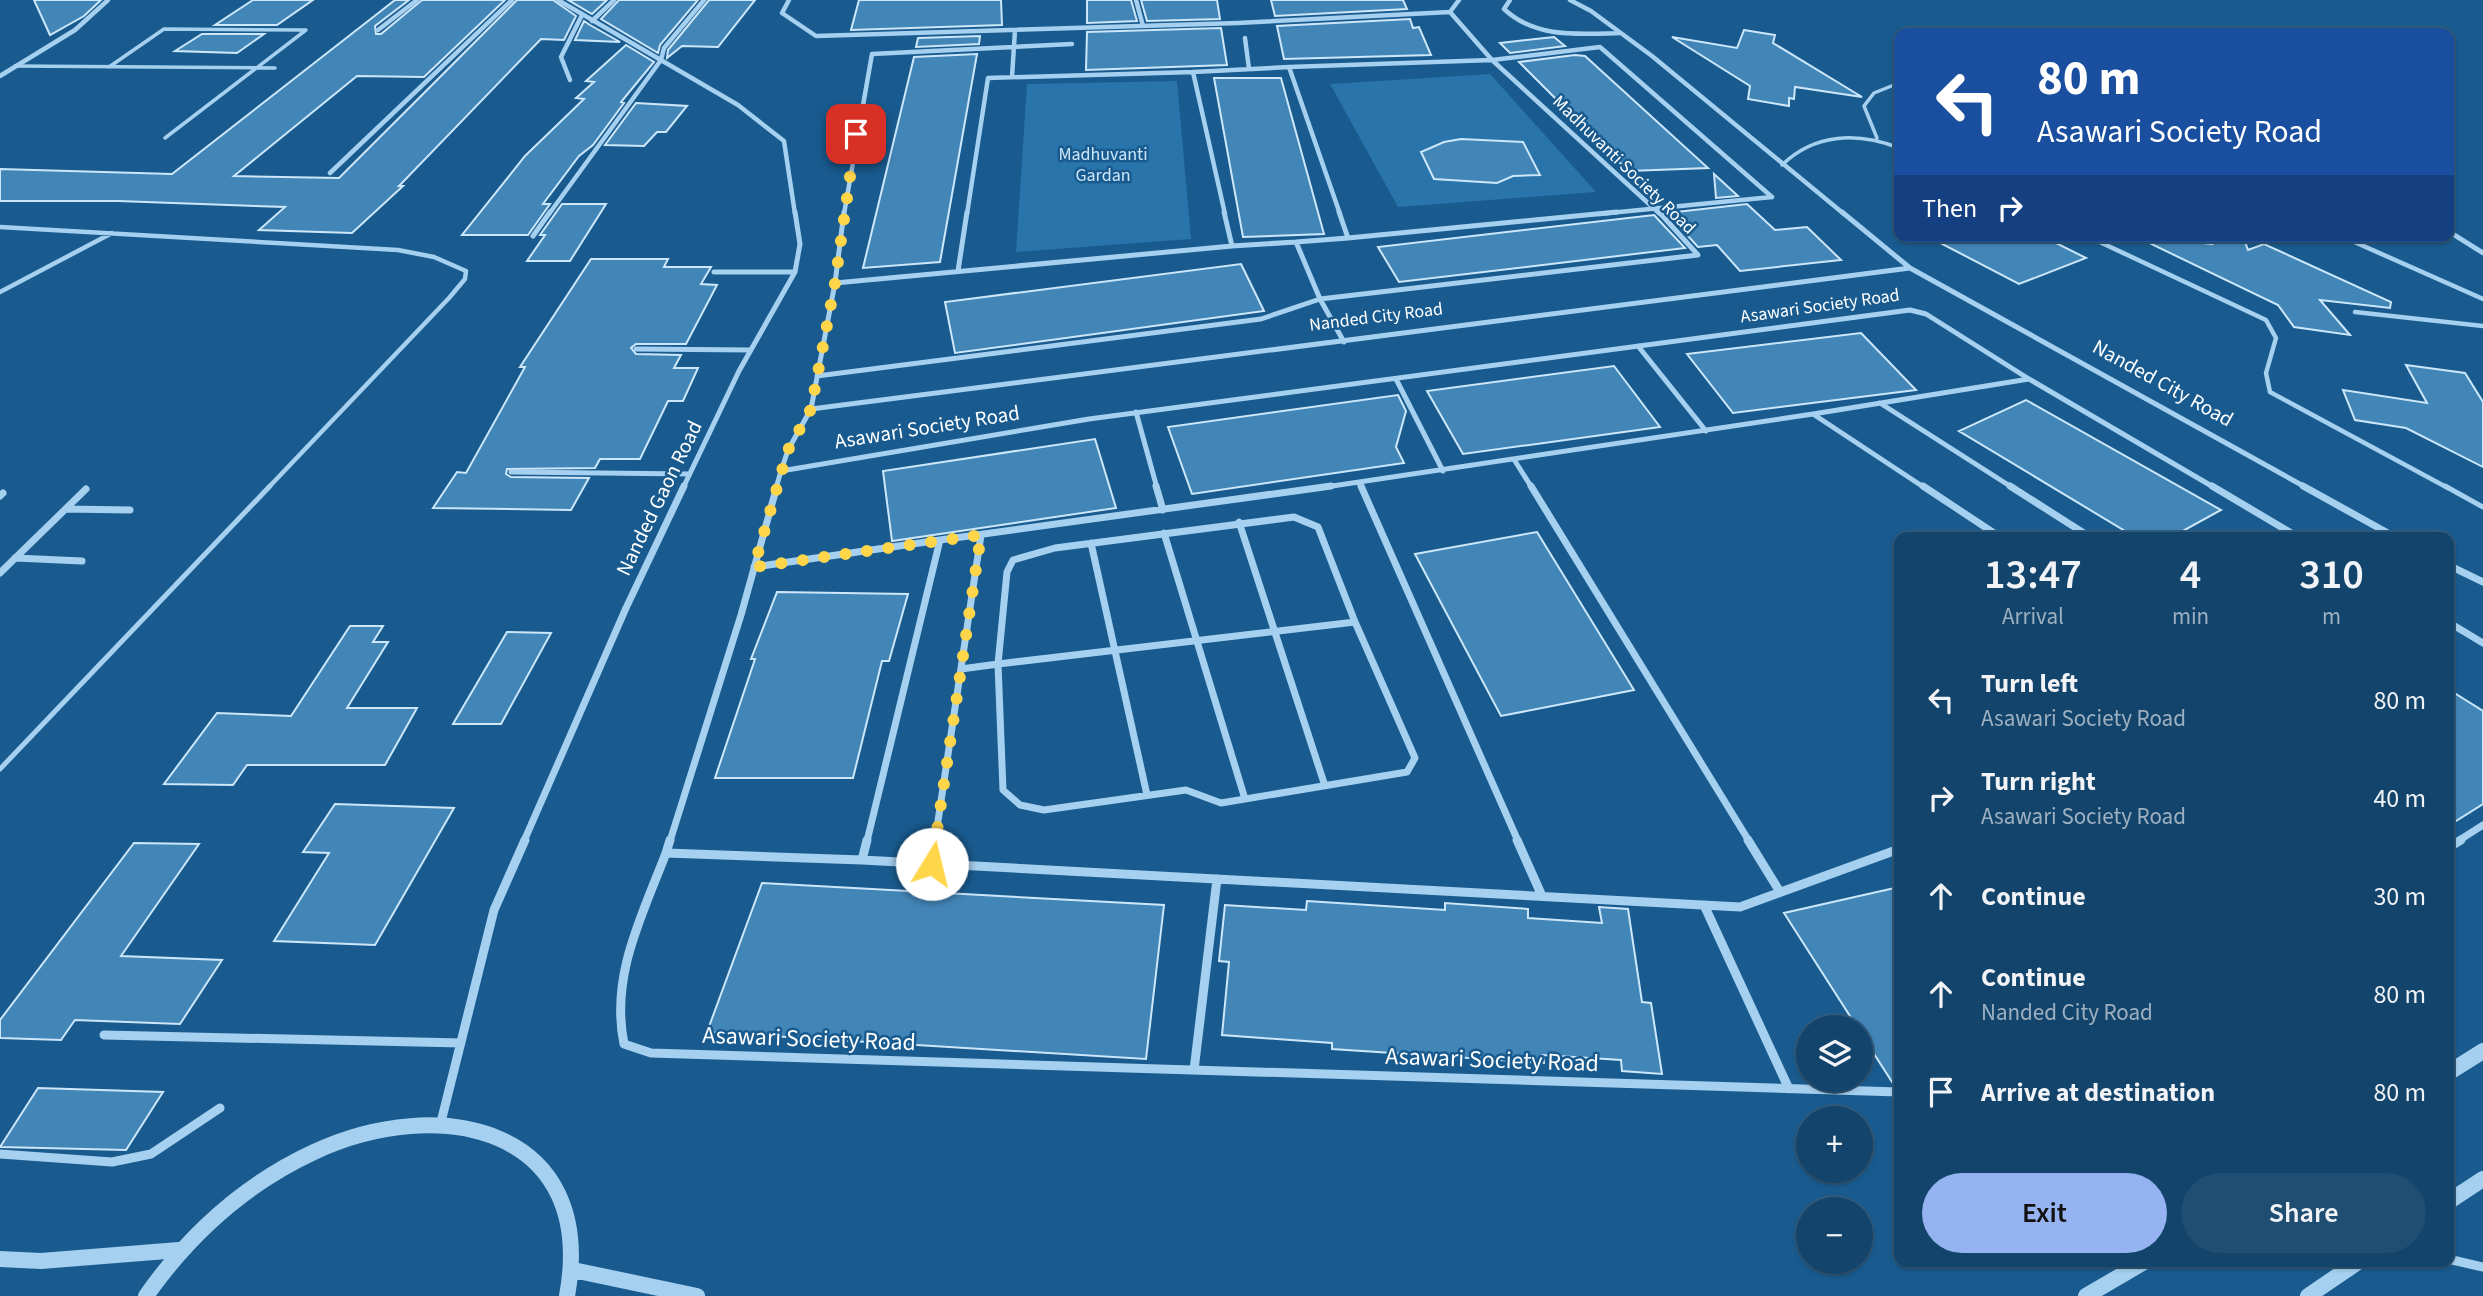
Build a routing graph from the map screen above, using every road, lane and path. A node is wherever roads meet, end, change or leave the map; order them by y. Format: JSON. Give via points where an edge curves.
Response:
{"nodes":[{"id":1,"x":108,"y":0,"type":"edge"},
{"id":2,"x":417,"y":0,"type":"edge"},
{"id":3,"x":512,"y":0,"type":"edge"},
{"id":4,"x":558,"y":0,"type":"edge"},
{"id":5,"x":614,"y":0,"type":"edge"},
{"id":6,"x":704,"y":0,"type":"edge"},
{"id":7,"x":789,"y":0,"type":"edge"},
{"id":8,"x":1136,"y":0,"type":"edge"},
{"id":9,"x":1459,"y":0,"type":"edge"},
{"id":10,"x":1510,"y":0,"type":"edge"},
{"id":11,"x":1570,"y":0,"type":"edge"},
{"id":12,"x":1450,"y":12,"type":"junction"},
{"id":13,"x":582,"y":15,"type":"junction"},
{"id":14,"x":592,"y":21,"type":"junction"},
{"id":15,"x":1143,"y":26,"type":"junction"},
{"id":16,"x":378,"y":30,"type":"dead end"},
{"id":17,"x":1015,"y":30,"type":"junction"},
{"id":18,"x":1621,"y":33,"type":"junction"},
{"id":19,"x":1245,"y":38,"type":"dead end"},
{"id":20,"x":1072,"y":44,"type":"dead end"},
{"id":21,"x":1013,"y":46,"type":"junction"},
{"id":22,"x":661,"y":60,"type":"junction"},
{"id":23,"x":1492,"y":60,"type":"junction"},
{"id":24,"x":15,"y":66,"type":"junction"},
{"id":25,"x":109,"y":66,"type":"junction"},
{"id":26,"x":1289,"y":67,"type":"junction"},
{"id":27,"x":259,"y":68,"type":"junction"},
{"id":28,"x":275,"y":68,"type":"dead end"},
{"id":29,"x":1250,"y":69,"type":"junction"},
{"id":30,"x":1193,"y":72,"type":"junction"},
{"id":31,"x":0,"y":76,"type":"edge"},
{"id":32,"x":1012,"y":77,"type":"junction"},
{"id":33,"x":570,"y":80,"type":"dead end"},
{"id":34,"x":1894,"y":85,"type":"edge"},
{"id":35,"x":165,"y":138,"type":"dead end"},
{"id":36,"x":1877,"y":138,"type":"junction"},
{"id":37,"x":1894,"y":146,"type":"edge"},
{"id":38,"x":1782,"y":165,"type":"junction"},
{"id":39,"x":330,"y":173,"type":"dead end"},
{"id":40,"x":1655,"y":208,"type":"junction"},
{"id":41,"x":0,"y":227,"type":"edge"},
{"id":42,"x":114,"y":232,"type":"junction"},
{"id":43,"x":2454,"y":235,"type":"edge"},
{"id":44,"x":533,"y":236,"type":"dead end"},
{"id":45,"x":1348,"y":238,"type":"junction"},
{"id":46,"x":1296,"y":242,"type":"junction"},
{"id":47,"x":2100,"y":242,"type":"edge"},
{"id":48,"x":2354,"y":242,"type":"edge"},
{"id":49,"x":1232,"y":246,"type":"junction"},
{"id":50,"x":2483,"y":253,"type":"edge"},
{"id":51,"x":1910,"y":268,"type":"junction"},
{"id":52,"x":958,"y":271,"type":"junction"},
{"id":53,"x":714,"y":272,"type":"dead end"},
{"id":54,"x":795,"y":272,"type":"junction"},
{"id":55,"x":835,"y":283,"type":"junction"},
{"id":56,"x":0,"y":292,"type":"edge"},
{"id":57,"x":1320,"y":299,"type":"junction"},
{"id":58,"x":2483,"y":299,"type":"edge"},
{"id":59,"x":2355,"y":312,"type":"dead end"},
{"id":60,"x":2483,"y":326,"type":"edge"},
{"id":61,"x":1344,"y":342,"type":"junction"},
{"id":62,"x":1638,"y":346,"type":"junction"},
{"id":63,"x":636,"y":349,"type":"dead end"},
{"id":64,"x":751,"y":350,"type":"junction"},
{"id":65,"x":817,"y":376,"type":"junction"},
{"id":66,"x":1396,"y":379,"type":"junction"},
{"id":67,"x":2029,"y":379,"type":"junction"},
{"id":68,"x":1880,"y":403,"type":"junction"},
{"id":69,"x":811,"y":409,"type":"junction"},
{"id":70,"x":1136,"y":412,"type":"junction"},
{"id":71,"x":1813,"y":414,"type":"junction"},
{"id":72,"x":1706,"y":431,"type":"junction"},
{"id":73,"x":1515,"y":461,"type":"junction"},
{"id":74,"x":781,"y":471,"type":"junction"},
{"id":75,"x":1443,"y":471,"type":"junction"},
{"id":76,"x":511,"y":472,"type":"dead end"},
{"id":77,"x":690,"y":474,"type":"junction"},
{"id":78,"x":1359,"y":482,"type":"junction"},
{"id":79,"x":86,"y":489,"type":"dead end"},
{"id":80,"x":2483,"y":507,"type":"edge"},
{"id":81,"x":66,"y":509,"type":"junction"},
{"id":82,"x":130,"y":510,"type":"dead end"},
{"id":83,"x":1163,"y":510,"type":"junction"},
{"id":84,"x":1239,"y":522,"type":"junction"},
{"id":85,"x":1992,"y":532,"type":"edge"},
{"id":86,"x":2082,"y":532,"type":"edge"},
{"id":87,"x":2289,"y":532,"type":"edge"},
{"id":88,"x":2386,"y":532,"type":"edge"},
{"id":89,"x":1164,"y":533,"type":"junction"},
{"id":90,"x":981,"y":535,"type":"junction"},
{"id":91,"x":940,"y":540,"type":"junction"},
{"id":92,"x":1091,"y":543,"type":"junction"},
{"id":93,"x":15,"y":558,"type":"junction"},
{"id":94,"x":82,"y":561,"type":"dead end"},
{"id":95,"x":754,"y":567,"type":"junction"},
{"id":96,"x":2454,"y":569,"type":"edge"},
{"id":97,"x":0,"y":573,"type":"edge"},
{"id":98,"x":2483,"y":582,"type":"edge"},
{"id":99,"x":1355,"y":622,"type":"junction"},
{"id":100,"x":2454,"y":626,"type":"edge"},
{"id":101,"x":1277,"y":631,"type":"junction"},
{"id":102,"x":1196,"y":641,"type":"junction"},
{"id":103,"x":2483,"y":643,"type":"edge"},
{"id":104,"x":1114,"y":651,"type":"junction"},
{"id":105,"x":999,"y":664,"type":"junction"},
{"id":106,"x":961,"y":669,"type":"junction"},
{"id":107,"x":0,"y":769,"type":"edge"},
{"id":108,"x":1325,"y":786,"type":"junction"},
{"id":109,"x":1147,"y":795,"type":"junction"},
{"id":110,"x":1245,"y":799,"type":"junction"},
{"id":111,"x":2483,"y":825,"type":"edge"},
{"id":112,"x":2454,"y":844,"type":"edge"},
{"id":113,"x":1894,"y":851,"type":"edge"},
{"id":114,"x":666,"y":853,"type":"junction"},
{"id":115,"x":862,"y":860,"type":"junction"},
{"id":116,"x":932,"y":864,"type":"junction"},
{"id":117,"x":1217,"y":879,"type":"junction"},
{"id":118,"x":1780,"y":892,"type":"junction"},
{"id":119,"x":1542,"y":897,"type":"junction"},
{"id":120,"x":1704,"y":905,"type":"junction"},
{"id":121,"x":104,"y":1035,"type":"dead end"},
{"id":122,"x":461,"y":1043,"type":"junction"},
{"id":123,"x":2483,"y":1051,"type":"edge"},
{"id":124,"x":2454,"y":1069,"type":"edge"},
{"id":125,"x":1194,"y":1070,"type":"junction"},
{"id":126,"x":1789,"y":1089,"type":"junction"},
{"id":127,"x":1894,"y":1092,"type":"edge"},
{"id":128,"x":220,"y":1108,"type":"dead end"},
{"id":129,"x":441,"y":1122,"type":"junction"},
{"id":130,"x":0,"y":1154,"type":"edge"},
{"id":131,"x":2483,"y":1179,"type":"edge"},
{"id":132,"x":2454,"y":1198,"type":"edge"},
{"id":133,"x":179,"y":1250,"type":"junction"},
{"id":134,"x":0,"y":1259,"type":"edge"},
{"id":135,"x":2454,"y":1260,"type":"edge"},
{"id":136,"x":2135,"y":1267,"type":"edge"},
{"id":137,"x":2351,"y":1267,"type":"edge"},
{"id":138,"x":2483,"y":1267,"type":"edge"},
{"id":139,"x":573,"y":1270,"type":"junction"},
{"id":140,"x":146,"y":1296,"type":"edge"},
{"id":141,"x":567,"y":1296,"type":"edge"},
{"id":142,"x":697,"y":1296,"type":"edge"},
{"id":143,"x":2086,"y":1296,"type":"edge"},
{"id":144,"x":2308,"y":1296,"type":"edge"}],
"edges":[{"from":1,"to":24,"type":"street","via":[[87,21]]},
{"from":2,"to":16,"type":"street"},
{"from":3,"to":39,"type":"street"},
{"from":4,"to":13,"type":"street","name":"Nanded Gaon Road"},
{"from":5,"to":14,"type":"street"},
{"from":6,"to":22,"type":"street","via":[[664,48]]},
{"from":7,"to":17,"type":"street","via":[[782,13],[816,36]]},
{"from":8,"to":15,"type":"street"},
{"from":9,"to":12,"type":"street"},
{"from":10,"to":18,"type":"street","via":[[1504,9],[1523,24],[1579,35]]},
{"from":11,"to":18,"type":"street","name":"Nanded City Road"},
{"from":12,"to":15,"type":"street"},
{"from":12,"to":23,"type":"street","name":"Madhuvanti Society Road"},
{"from":13,"to":14,"type":"street","name":"Nanded Gaon Road"},
{"from":13,"to":33,"type":"street","via":[[561,57]]},
{"from":14,"to":22,"type":"street","name":"Nanded Gaon Road"},
{"from":15,"to":17,"type":"street"},
{"from":17,"to":21,"type":"street"},
{"from":18,"to":38,"type":"street","name":"Nanded City Road"},
{"from":19,"to":29,"type":"street"},
{"from":20,"to":21,"type":"street"},
{"from":21,"to":32,"type":"street"},
{"from":21,"to":55,"type":"street","via":[[872,54],[851,160]]},
{"from":22,"to":44,"type":"street"},
{"from":22,"to":54,"type":"street","name":"Nanded Gaon Road","via":[[738,105],[784,141],[800,244]]},
{"from":23,"to":26,"type":"street"},
{"from":23,"to":40,"type":"street","name":"Madhuvanti Society Road"},
{"from":23,"to":40,"type":"street","via":[[1600,47],[1772,197]]},
{"from":24,"to":25,"type":"lane"},
{"from":24,"to":31,"type":"street"},
{"from":25,"to":27,"type":"lane"},
{"from":25,"to":27,"type":"lane","via":[[171,28],[306,30]]},
{"from":26,"to":29,"type":"street"},
{"from":26,"to":45,"type":"street"},
{"from":27,"to":28,"type":"lane"},
{"from":27,"to":35,"type":"lane"},
{"from":29,"to":30,"type":"street"},
{"from":30,"to":32,"type":"street"},
{"from":30,"to":49,"type":"street"},
{"from":32,"to":52,"type":"street","via":[[988,78]]},
{"from":34,"to":36,"type":"lane","via":[[1874,93],[1864,106]]},
{"from":36,"to":37,"type":"lane"},
{"from":36,"to":38,"type":"lane","via":[[1835,138],[1795,150]]},
{"from":38,"to":51,"type":"street","name":"Nanded City Road"},
{"from":40,"to":45,"type":"street"},
{"from":40,"to":57,"type":"street","name":"Madhuvanti Society Road","via":[[1698,255]]},
{"from":41,"to":42,"type":"lane"},
{"from":42,"to":56,"type":"lane"},
{"from":42,"to":107,"type":"lane","via":[[397,251],[435,257],[466,271],[449,298]]},
{"from":43,"to":50,"type":"street"},
{"from":45,"to":46,"type":"street"},
{"from":46,"to":49,"type":"street"},
{"from":46,"to":57,"type":"street"},
{"from":47,"to":80,"type":"lane","via":[[2266,320],[2276,338],[2266,373],[2270,393]]},
{"from":48,"to":58,"type":"lane"},
{"from":49,"to":52,"type":"street"},
{"from":51,"to":61,"type":"street","name":"Nanded City Road"},
{"from":51,"to":88,"type":"street","name":"Nanded City Road"},
{"from":52,"to":55,"type":"street"},
{"from":53,"to":54,"type":"street"},
{"from":54,"to":64,"type":"street","name":"Nanded Gaon Road"},
{"from":55,"to":65,"type":"street"},
{"from":57,"to":61,"type":"street"},
{"from":57,"to":65,"type":"street","via":[[1261,319]]},
{"from":59,"to":60,"type":"lane"},
{"from":61,"to":69,"type":"street","name":"Nanded City Road"},
{"from":62,"to":66,"type":"street","name":"Asawari Society Road"},
{"from":62,"to":67,"type":"street","name":"Asawari Society Road","via":[[1910,310],[1926,314]]},
{"from":62,"to":72,"type":"street"},
{"from":63,"to":64,"type":"street"},
{"from":64,"to":77,"type":"street","name":"Nanded Gaon Road"},
{"from":65,"to":69,"type":"street"},
{"from":66,"to":70,"type":"street","name":"Asawari Society Road"},
{"from":66,"to":75,"type":"street"},
{"from":67,"to":68,"type":"street"},
{"from":67,"to":87,"type":"street","name":"Asawari Society Road"},
{"from":68,"to":71,"type":"street"},
{"from":68,"to":86,"type":"street"},
{"from":69,"to":74,"type":"street"},
{"from":70,"to":74,"type":"street","name":"Asawari Society Road"},
{"from":70,"to":83,"type":"street"},
{"from":71,"to":72,"type":"street"},
{"from":71,"to":85,"type":"street"},
{"from":72,"to":73,"type":"street"},
{"from":73,"to":75,"type":"street"},
{"from":73,"to":118,"type":"street"},
{"from":74,"to":95,"type":"street","name":"Asawari Society Road"},
{"from":75,"to":78,"type":"street"},
{"from":76,"to":77,"type":"street"},
{"from":77,"to":122,"type":"street","name":"Nanded Gaon Road","via":[[625,608],[494,910]]},
{"from":78,"to":83,"type":"street"},
{"from":78,"to":119,"type":"street"},
{"from":79,"to":81,"type":"street"},
{"from":81,"to":82,"type":"street"},
{"from":81,"to":93,"type":"street"},
{"from":83,"to":90,"type":"street"},
{"from":84,"to":89,"type":"street"},
{"from":84,"to":99,"type":"street","via":[[1294,517],[1318,527]]},
{"from":84,"to":101,"type":"street"},
{"from":89,"to":92,"type":"street"},
{"from":89,"to":102,"type":"street"},
{"from":90,"to":91,"type":"street"},
{"from":90,"to":106,"type":"street"},
{"from":91,"to":95,"type":"street"},
{"from":91,"to":115,"type":"street"},
{"from":92,"to":104,"type":"street"},
{"from":92,"to":105,"type":"street","via":[[1013,560],[1007,572]]},
{"from":93,"to":94,"type":"street"},
{"from":93,"to":97,"type":"street"},
{"from":95,"to":114,"type":"street","name":"Asawari Society Road"},
{"from":96,"to":98,"type":"street"},
{"from":99,"to":101,"type":"street"},
{"from":99,"to":108,"type":"street","via":[[1415,758],[1407,772]]},
{"from":100,"to":103,"type":"street"},
{"from":101,"to":102,"type":"street"},
{"from":101,"to":108,"type":"street"},
{"from":102,"to":104,"type":"street"},
{"from":102,"to":110,"type":"street"},
{"from":104,"to":105,"type":"street"},
{"from":104,"to":109,"type":"street"},
{"from":105,"to":106,"type":"street"},
{"from":105,"to":109,"type":"street","via":[[1003,790],[1020,805],[1044,810]]},
{"from":106,"to":116,"type":"street"},
{"from":108,"to":110,"type":"street"},
{"from":109,"to":110,"type":"street","via":[[1186,790],[1221,803]]},
{"from":111,"to":112,"type":"street"},
{"from":113,"to":118,"type":"street"},
{"from":114,"to":115,"type":"street"},
{"from":114,"to":125,"type":"street","name":"Asawari Society Road","via":[[627,955],[618,1014],[624,1044],[651,1053]]},
{"from":115,"to":116,"type":"street"},
{"from":116,"to":117,"type":"street"},
{"from":117,"to":119,"type":"street"},
{"from":117,"to":125,"type":"street"},
{"from":118,"to":120,"type":"street","via":[[1740,907]]},
{"from":119,"to":120,"type":"street"},
{"from":120,"to":126,"type":"street"},
{"from":121,"to":122,"type":"street"},
{"from":122,"to":129,"type":"street","name":"Nanded Gaon Road"},
{"from":123,"to":124,"type":"street"},
{"from":125,"to":126,"type":"street","name":"Asawari Society Road"},
{"from":126,"to":127,"type":"street","name":"Asawari Society Road"},
{"from":128,"to":130,"type":"street","via":[[152,1154],[112,1162]]},
{"from":129,"to":133,"type":"street","via":[[377,1128],[309,1153],[241,1195]]},
{"from":129,"to":139,"type":"street","via":[[497,1134],[540,1164],[566,1210]]},
{"from":131,"to":132,"type":"street"},
{"from":133,"to":134,"type":"street","via":[[41,1261]]},
{"from":133,"to":140,"type":"street"},
{"from":135,"to":138,"type":"street"},
{"from":136,"to":143,"type":"street"},
{"from":137,"to":144,"type":"street"},
{"from":139,"to":141,"type":"street"},
{"from":139,"to":142,"type":"street"}]}
